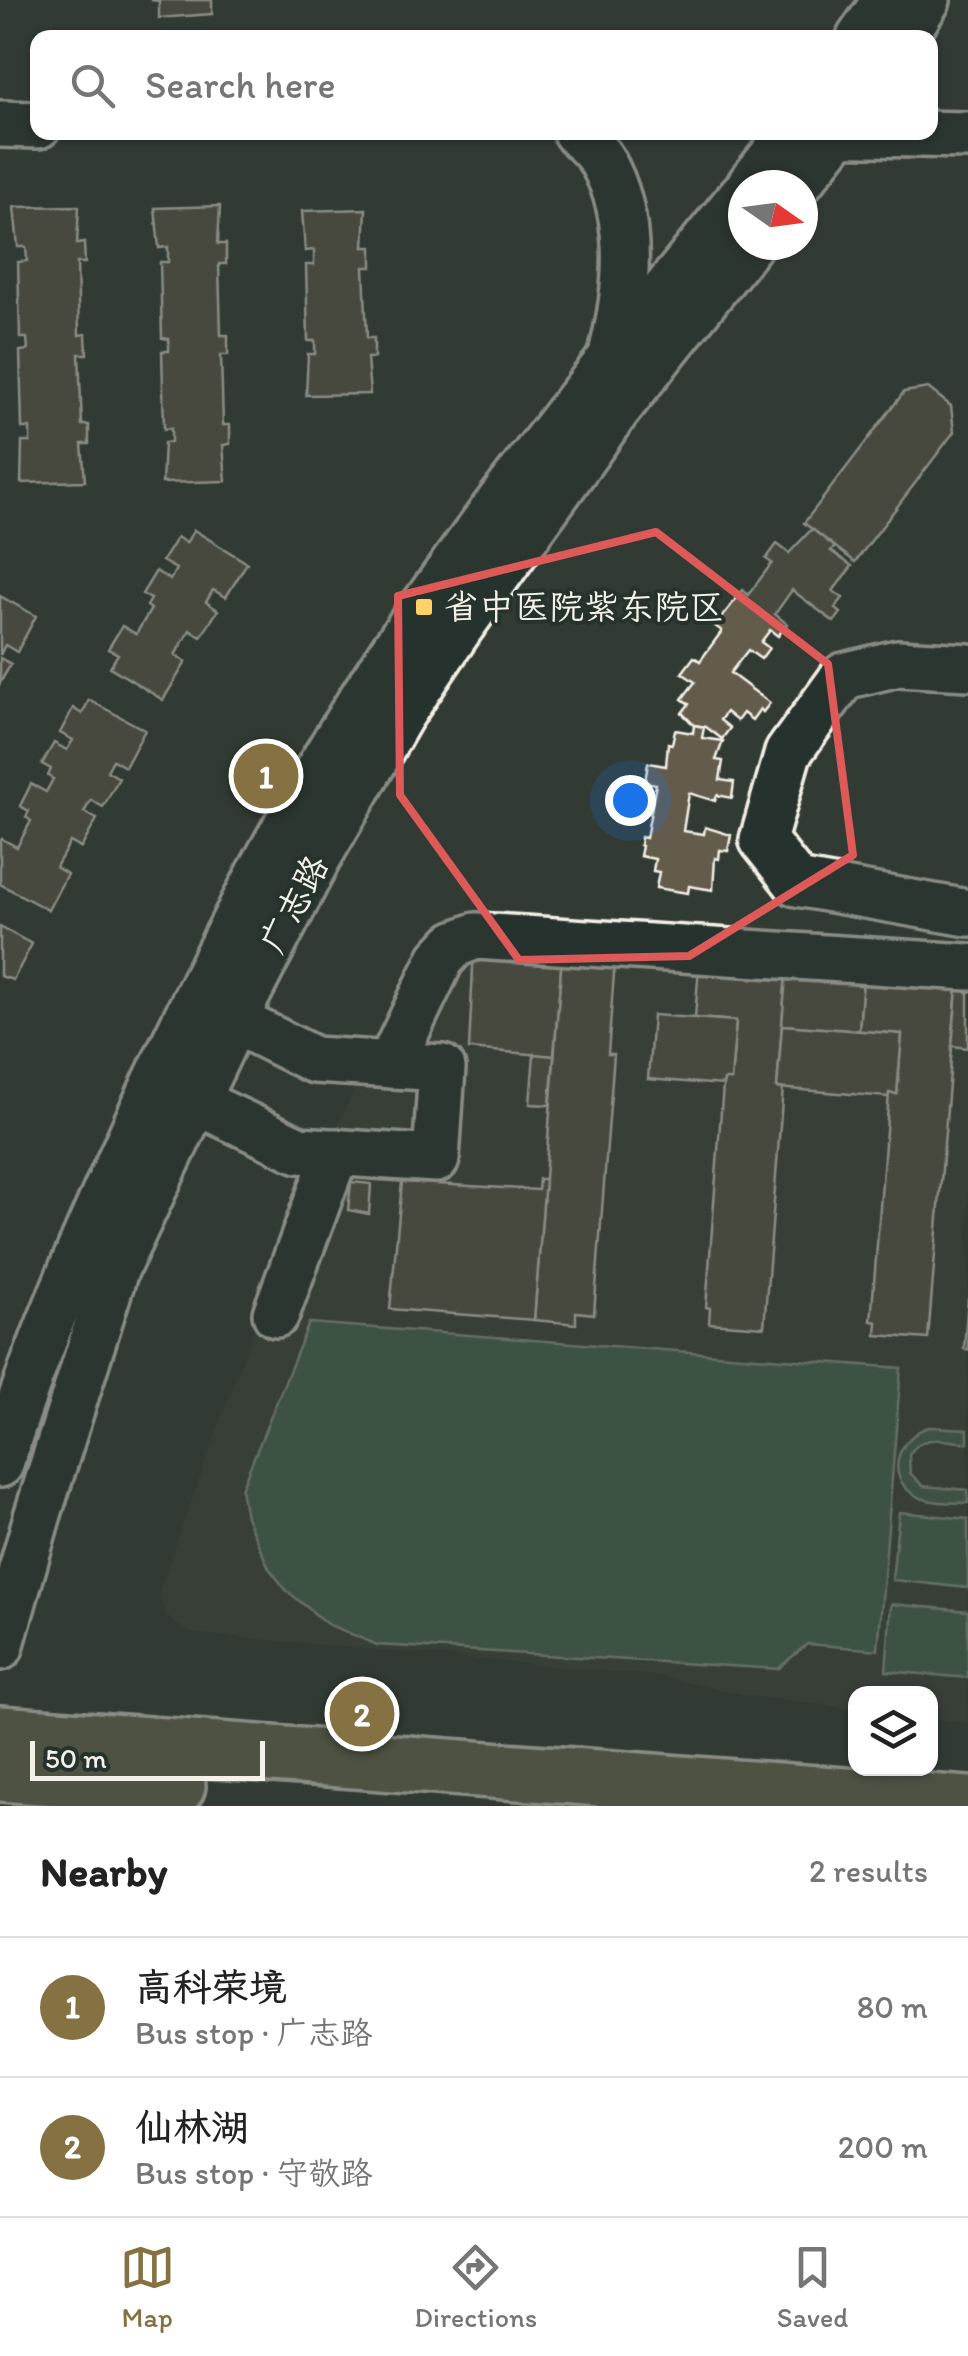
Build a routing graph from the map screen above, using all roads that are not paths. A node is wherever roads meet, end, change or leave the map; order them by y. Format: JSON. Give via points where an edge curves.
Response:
{"nodes":[{"id":1,"x":886,"y":0,"type":"edge"},
{"id":2,"x":928,"y":0,"type":"edge"},
{"id":3,"x":865,"y":30,"type":"edge"},
{"id":4,"x":907,"y":30,"type":"edge"},
{"id":5,"x":0,"y":124,"type":"edge"},
{"id":6,"x":30,"y":125,"type":"edge"},
{"id":7,"x":938,"y":135,"type":"edge"},
{"id":8,"x":968,"y":135,"type":"edge"},
{"id":9,"x":584,"y":140,"type":"edge"},
{"id":10,"x":786,"y":140,"type":"edge"},
{"id":11,"x":833,"y":140,"type":"edge"},
{"id":12,"x":762,"y":170,"type":"edge"},
{"id":13,"x":810,"y":170,"type":"edge"},
{"id":14,"x":728,"y":213,"type":"edge"},
{"id":15,"x":737,"y":260,"type":"edge"},
{"id":16,"x":612,"y":356,"type":"junction"},
{"id":17,"x":968,"y":668,"type":"edge"},
{"id":18,"x":968,"y":913,"type":"edge"},
{"id":19,"x":968,"y":967,"type":"edge"},
{"id":20,"x":234,"y":1020,"type":"junction"},
{"id":21,"x":390,"y":1065,"type":"junction"},
{"id":22,"x":195,"y":1101,"type":"junction"},
{"id":23,"x":336,"y":1152,"type":"junction"},
{"id":24,"x":276,"y":1314,"type":"dead end"},
{"id":25,"x":0,"y":1464,"type":"edge"},
{"id":26,"x":0,"y":1647,"type":"edge"},
{"id":27,"x":0,"y":1734,"type":"edge"},
{"id":28,"x":0,"y":1773,"type":"edge"},
{"id":29,"x":108,"y":1793,"type":"edge"},
{"id":30,"x":968,"y":1804,"type":"edge"},
{"id":31,"x":474,"y":1806,"type":"edge"}],
"edges":[{"from":1,"to":3,"type":"street"},
{"from":2,"to":4,"type":"street"},
{"from":5,"to":6,"type":"street"},
{"from":7,"to":8,"type":"street"},
{"from":9,"to":16,"type":"street","via":[[601,158],[617,194],[625,238],[624,303]]},
{"from":10,"to":12,"type":"street"},
{"from":11,"to":13,"type":"street"},
{"from":14,"to":16,"type":"street","name":"广志路"},
{"from":15,"to":20,"type":"street","name":"广志路","via":[[616,411],[400,716]]},
{"from":16,"to":25,"type":"street","name":"广志路","via":[[423,606],[278,840],[194,1000],[76,1255]]},
{"from":17,"to":18,"type":"street","via":[[898,664],[844,676],[788,752],[762,840],[797,883]]},
{"from":19,"to":21,"type":"street","via":[[476,936],[441,959]]},
{"from":20,"to":21,"type":"street","via":[[314,1060]]},
{"from":20,"to":22,"type":"street","name":"广志路"},
{"from":21,"to":23,"type":"street","via":[[442,1068],[436,1159]]},
{"from":22,"to":23,"type":"street","via":[[299,1150]]},
{"from":22,"to":26,"type":"street","name":"广志路","via":[[116,1270]]},
{"from":23,"to":24,"type":"street"},
{"from":27,"to":30,"type":"main road"},
{"from":28,"to":29,"type":"main road"},
{"from":29,"to":31,"type":"main road"}]}
